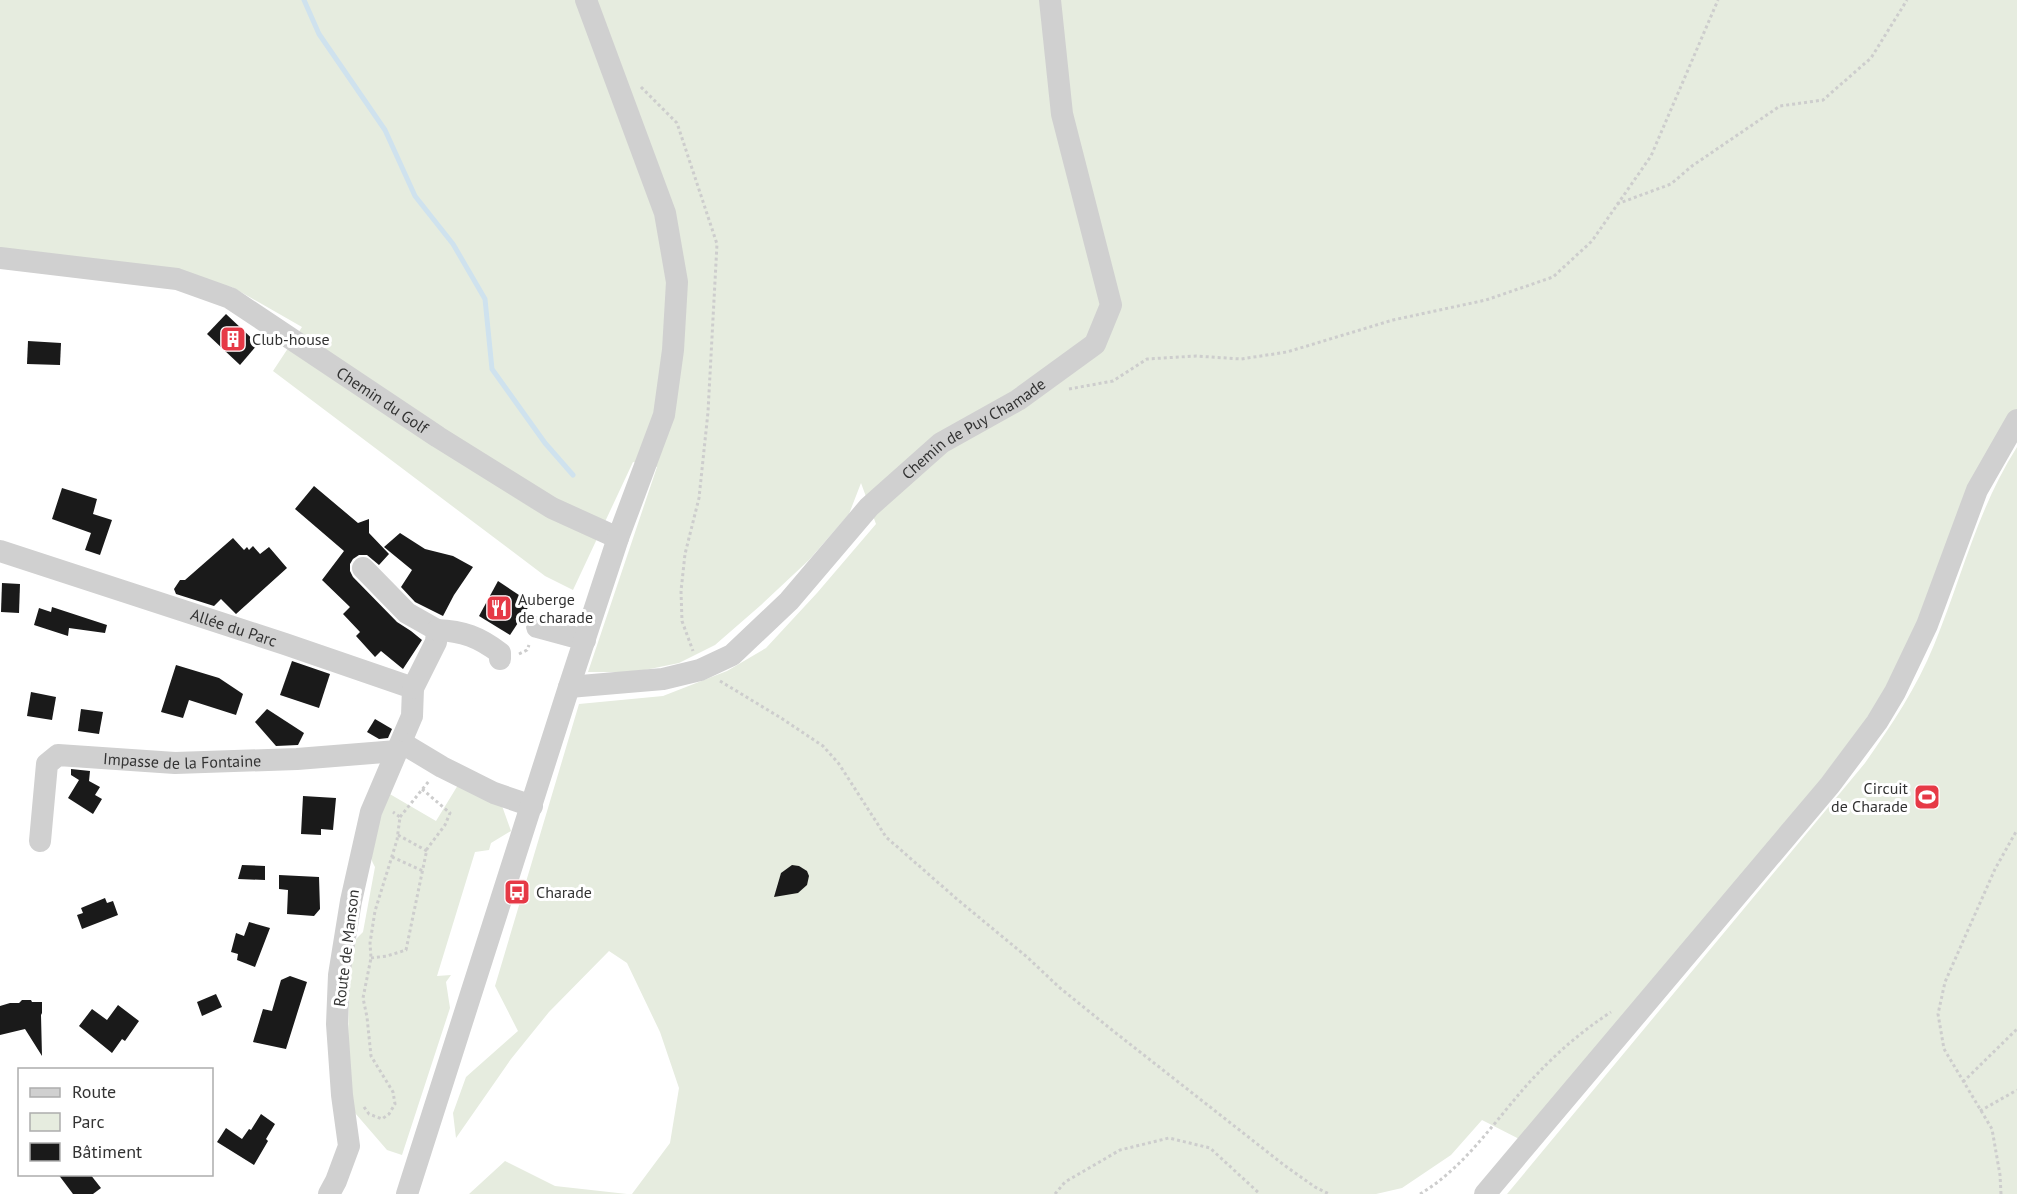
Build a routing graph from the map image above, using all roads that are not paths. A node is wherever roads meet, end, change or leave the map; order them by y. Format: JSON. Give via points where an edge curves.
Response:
{"nodes":[{"id":1,"x":586,"y":0,"type":"edge"},
{"id":2,"x":1050,"y":0,"type":"edge"},
{"id":3,"x":0,"y":258,"type":"edge"},
{"id":4,"x":2017,"y":420,"type":"edge"},
{"id":5,"x":618,"y":538,"type":"junction"},
{"id":6,"x":0,"y":551,"type":"edge"},
{"id":7,"x":363,"y":568,"type":"dead end"},
{"id":8,"x":537,"y":627,"type":"road end"},
{"id":9,"x":437,"y":630,"type":"junction"},
{"id":10,"x":585,"y":640,"type":"junction"},
{"id":11,"x":500,"y":659,"type":"road end"},
{"id":12,"x":569,"y":687,"type":"junction"},
{"id":13,"x":413,"y":688,"type":"junction"},
{"id":14,"x":399,"y":747,"type":"junction"},
{"id":15,"x":532,"y":806,"type":"junction"},
{"id":16,"x":40,"y":841,"type":"dead end"},
{"id":17,"x":329,"y":1194,"type":"edge"},
{"id":18,"x":407,"y":1194,"type":"edge"},
{"id":19,"x":1485,"y":1194,"type":"edge"}],
"edges":[{"from":1,"to":5,"type":"street","via":[[665,213],[677,282],[664,415]]},
{"from":2,"to":12,"type":"street","name":"Chemin de Puy Chamade","via":[[1062,114],[1111,305],[1095,344],[1018,400],[941,444],[869,507],[789,601],[732,655],[700,670],[663,679]]},
{"from":3,"to":5,"type":"street","name":"Chemin du Golf","via":[[177,279],[230,298],[552,508]]},
{"from":4,"to":19,"type":"street","via":[[1977,490],[1915,652],[1877,722],[1830,785]]},
{"from":5,"to":10,"type":"street"},
{"from":6,"to":13,"type":"street","name":"Allée du Parc"},
{"from":7,"to":9,"type":"street","via":[[406,613]]},
{"from":8,"to":10,"type":"street"},
{"from":9,"to":11,"type":"street","via":[[458,631],[487,643],[500,653]]},
{"from":9,"to":13,"type":"street","via":[[436,642]]},
{"from":10,"to":12,"type":"street"},
{"from":12,"to":15,"type":"street"},
{"from":13,"to":14,"type":"street","via":[[412,716]]},
{"from":14,"to":15,"type":"street","via":[[494,793]]},
{"from":14,"to":16,"type":"street","name":"Impasse de la Fontaine","via":[[297,759],[175,763],[58,754],[47,764]]},
{"from":14,"to":17,"type":"street","name":"Route de Manson","via":[[365,835],[339,975],[337,1024],[349,1146]]},
{"from":15,"to":18,"type":"street"}]}
